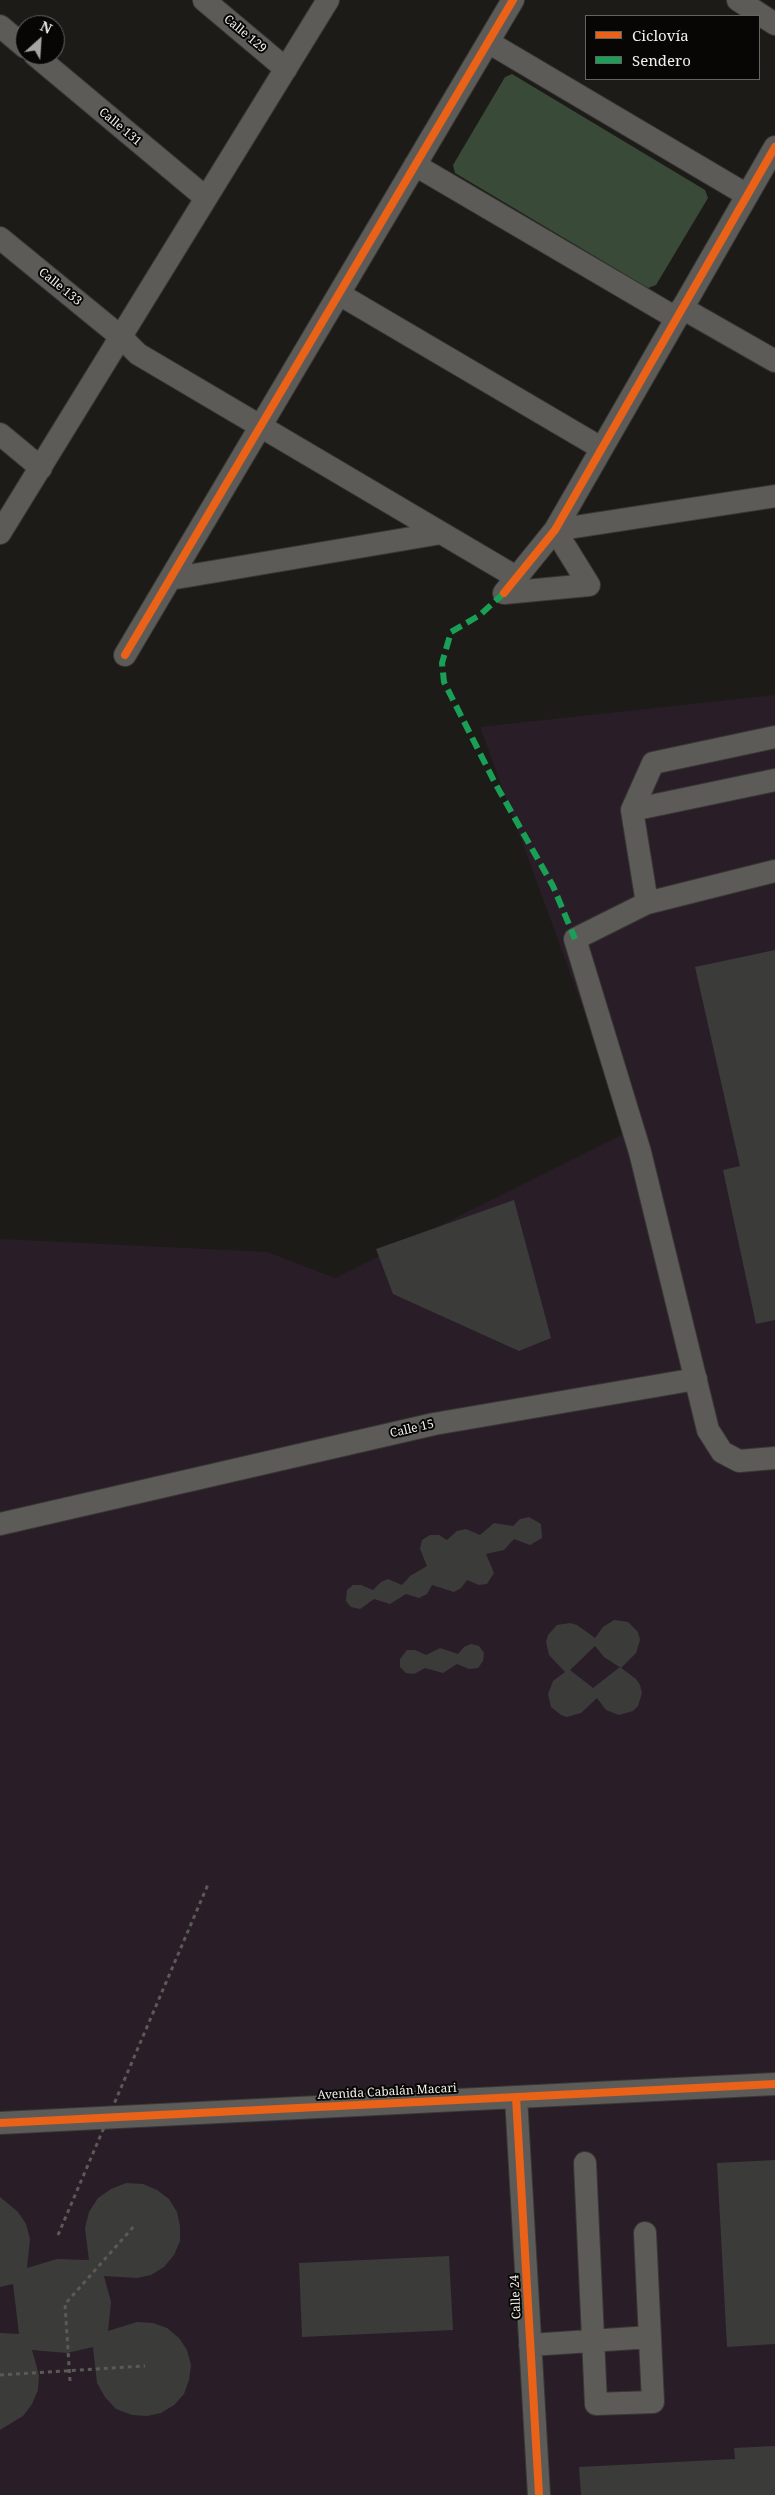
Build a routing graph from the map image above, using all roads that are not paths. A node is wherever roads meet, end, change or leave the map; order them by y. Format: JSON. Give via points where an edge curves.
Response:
{"nodes":[{"id":1,"x":204,"y":0,"type":"edge"},
{"id":2,"x":328,"y":0,"type":"edge"},
{"id":3,"x":513,"y":0,"type":"edge"},
{"id":4,"x":738,"y":0,"type":"edge"},
{"id":5,"x":775,"y":24,"type":"edge"},
{"id":6,"x":0,"y":26,"type":"edge"},
{"id":7,"x":15,"y":39,"type":"edge"},
{"id":8,"x":488,"y":42,"type":"junction"},
{"id":9,"x":47,"y":65,"type":"edge"},
{"id":10,"x":286,"y":69,"type":"junction"},
{"id":11,"x":775,"y":147,"type":"edge"},
{"id":12,"x":415,"y":164,"type":"junction"},
{"id":13,"x":747,"y":195,"type":"junction"},
{"id":14,"x":206,"y":198,"type":"junction"},
{"id":15,"x":0,"y":238,"type":"edge"},
{"id":16,"x":338,"y":294,"type":"junction"},
{"id":17,"x":679,"y":313,"type":"junction"},
{"id":18,"x":121,"y":337,"type":"junction"},
{"id":19,"x":775,"y":361,"type":"edge"},
{"id":20,"x":261,"y":425,"type":"junction"},
{"id":21,"x":0,"y":434,"type":"edge"},
{"id":22,"x":601,"y":448,"type":"junction"},
{"id":23,"x":41,"y":468,"type":"junction"},
{"id":24,"x":775,"y":496,"type":"edge"},
{"id":25,"x":555,"y":530,"type":"junction"},
{"id":26,"x":0,"y":533,"type":"edge"},
{"id":27,"x":441,"y":533,"type":"junction"},
{"id":28,"x":516,"y":577,"type":"junction"},
{"id":29,"x":170,"y":579,"type":"junction"},
{"id":30,"x":125,"y":655,"type":"dead end"},
{"id":31,"x":775,"y":737,"type":"edge"},
{"id":32,"x":775,"y":780,"type":"edge"},
{"id":33,"x":632,"y":810,"type":"junction"},
{"id":34,"x":775,"y":870,"type":"edge"},
{"id":35,"x":647,"y":903,"type":"junction"},
{"id":36,"x":696,"y":1378,"type":"junction"},
{"id":37,"x":775,"y":1458,"type":"edge"},
{"id":38,"x":0,"y":1524,"type":"edge"},
{"id":39,"x":775,"y":2084,"type":"edge"},
{"id":40,"x":516,"y":2097,"type":"junction"},
{"id":41,"x":0,"y":2124,"type":"edge"},
{"id":42,"x":585,"y":2163,"type":"dead end"},
{"id":43,"x":645,"y":2233,"type":"dead end"},
{"id":44,"x":650,"y":2337,"type":"junction"},
{"id":45,"x":593,"y":2341,"type":"junction"},
{"id":46,"x":530,"y":2345,"type":"junction"},
{"id":47,"x":539,"y":2495,"type":"edge"}],
"edges":[{"from":1,"to":10,"type":"street","name":"Calle 129"},
{"from":2,"to":10,"type":"street"},
{"from":3,"to":8,"type":"street"},
{"from":4,"to":5,"type":"street"},
{"from":6,"to":7,"type":"street"},
{"from":8,"to":12,"type":"street"},
{"from":8,"to":13,"type":"street"},
{"from":9,"to":14,"type":"street","name":"Calle 131"},
{"from":10,"to":14,"type":"street"},
{"from":11,"to":13,"type":"street"},
{"from":12,"to":16,"type":"street"},
{"from":12,"to":17,"type":"street"},
{"from":13,"to":17,"type":"street"},
{"from":14,"to":18,"type":"street"},
{"from":15,"to":18,"type":"street","name":"Calle 133"},
{"from":16,"to":20,"type":"street"},
{"from":16,"to":22,"type":"street"},
{"from":17,"to":19,"type":"street"},
{"from":17,"to":22,"type":"street"},
{"from":18,"to":20,"type":"street","name":"Calle 133","via":[[138,354]]},
{"from":18,"to":23,"type":"street"},
{"from":20,"to":27,"type":"street","name":"Calle 133"},
{"from":20,"to":29,"type":"street"},
{"from":21,"to":23,"type":"street"},
{"from":22,"to":25,"type":"street"},
{"from":23,"to":26,"type":"street"},
{"from":24,"to":25,"type":"street"},
{"from":25,"to":28,"type":"street"},
{"from":25,"to":28,"type":"street","via":[[589,585],[504,593]]},
{"from":27,"to":28,"type":"street","name":"Calle 133"},
{"from":27,"to":29,"type":"street"},
{"from":29,"to":30,"type":"street"},
{"from":31,"to":33,"type":"street","via":[[653,763]]},
{"from":32,"to":33,"type":"street"},
{"from":33,"to":35,"type":"street"},
{"from":34,"to":35,"type":"street"},
{"from":35,"to":36,"type":"street","via":[[575,939],[640,1152]]},
{"from":36,"to":37,"type":"street","via":[[708,1430],[722,1452],[739,1461]]},
{"from":36,"to":38,"type":"street","name":"Calle 15","via":[[434,1424]]},
{"from":39,"to":40,"type":"street","name":"Avenida Cabalán Macari"},
{"from":40,"to":41,"type":"street","name":"Avenida Cabalán Macari"},
{"from":40,"to":46,"type":"street","name":"Calle 24"},
{"from":42,"to":45,"type":"street"},
{"from":43,"to":44,"type":"street"},
{"from":44,"to":45,"type":"street"},
{"from":44,"to":45,"type":"street","via":[[653,2402],[596,2404]]},
{"from":45,"to":46,"type":"street"},
{"from":46,"to":47,"type":"street","name":"Calle 24"}]}
